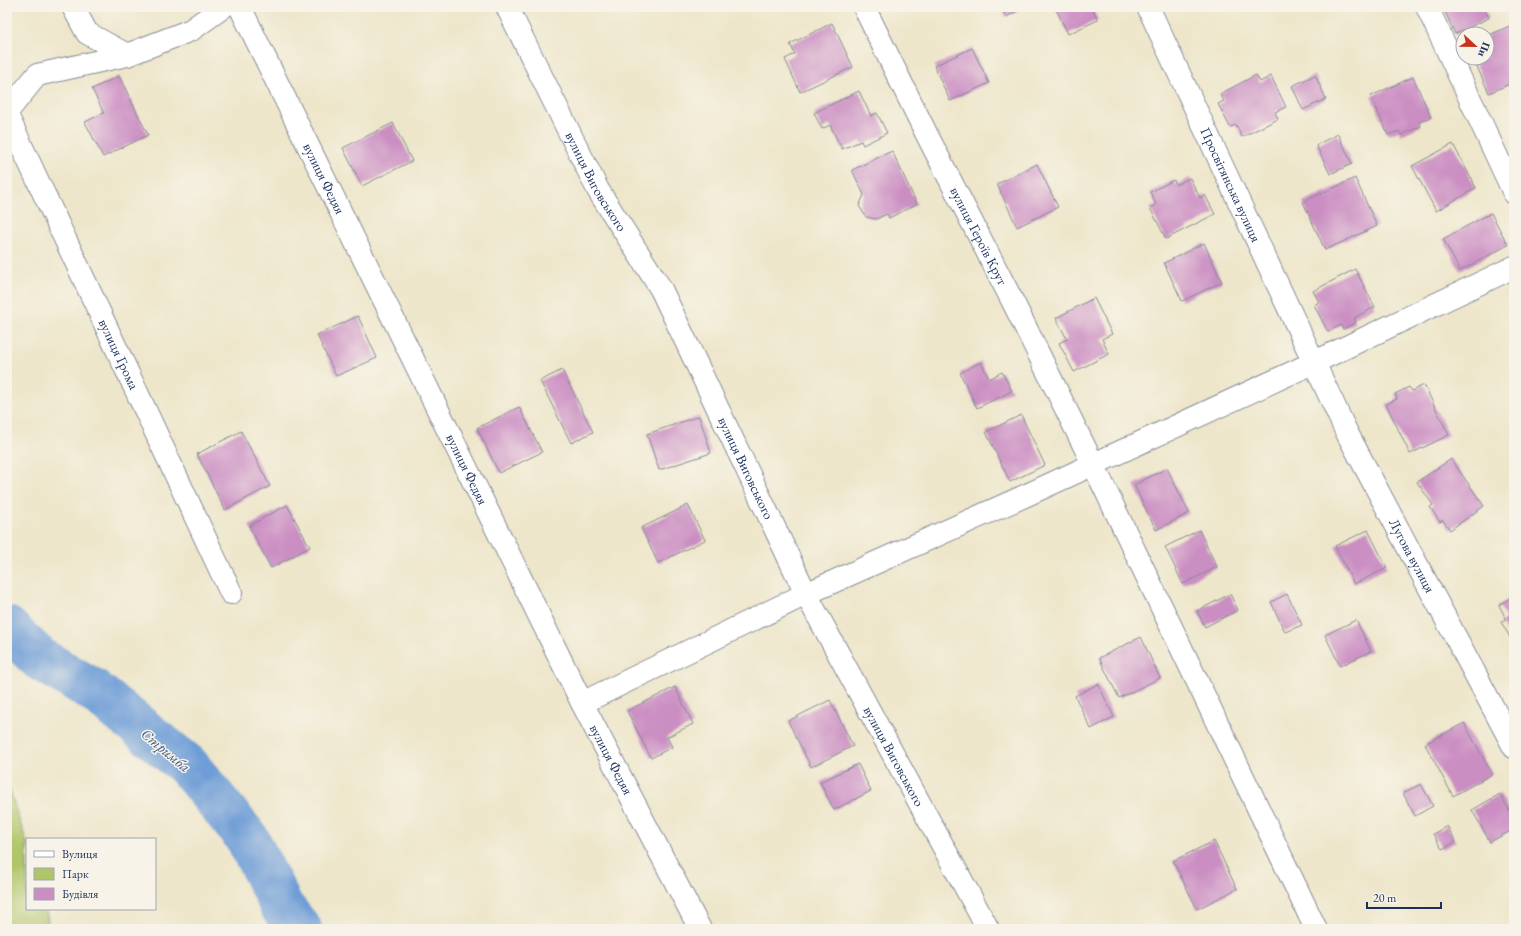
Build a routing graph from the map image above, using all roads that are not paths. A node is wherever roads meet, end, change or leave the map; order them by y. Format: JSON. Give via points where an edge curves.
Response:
{"nodes":[{"id":1,"x":73,"y":7,"type":"edge"},
{"id":2,"x":223,"y":7,"type":"edge"},
{"id":3,"x":240,"y":7,"type":"edge"},
{"id":4,"x":507,"y":7,"type":"edge"},
{"id":5,"x":864,"y":7,"type":"edge"},
{"id":6,"x":1148,"y":7,"type":"edge"},
{"id":7,"x":1427,"y":7,"type":"edge"},
{"id":8,"x":127,"y":55,"type":"junction"},
{"id":9,"x":7,"y":113,"type":"edge"},
{"id":10,"x":1514,"y":193,"type":"edge"},
{"id":11,"x":1514,"y":267,"type":"edge"},
{"id":12,"x":1315,"y":362,"type":"junction"},
{"id":13,"x":1093,"y":464,"type":"junction"},
{"id":14,"x":231,"y":593,"type":"dead end"},
{"id":15,"x":806,"y":594,"type":"junction"},
{"id":16,"x":582,"y":703,"type":"junction"},
{"id":17,"x":1514,"y":748,"type":"edge"},
{"id":18,"x":700,"y":929,"type":"edge"},
{"id":19,"x":988,"y":929,"type":"edge"},
{"id":20,"x":1316,"y":929,"type":"edge"}],
"edges":[{"from":1,"to":8,"type":"street","via":[[87,33]]},
{"from":2,"to":8,"type":"street","name":"вулиця Грома","via":[[191,30]]},
{"from":3,"to":16,"type":"street","name":"вулиця Федяя"},
{"from":4,"to":15,"type":"street","name":"вулиця Виговського","via":[[598,190],[661,289]]},
{"from":5,"to":13,"type":"street","name":"вулиця Героїв Крут"},
{"from":6,"to":12,"type":"street","name":"Просвітянська вулиця"},
{"from":7,"to":10,"type":"street"},
{"from":8,"to":9,"type":"street","name":"вулиця Грома","via":[[37,75]]},
{"from":9,"to":14,"type":"street","name":"вулиця Грома"},
{"from":11,"to":12,"type":"street"},
{"from":12,"to":13,"type":"street"},
{"from":12,"to":17,"type":"street","name":"Лугова вулиця","via":[[1350,438]]},
{"from":13,"to":15,"type":"street"},
{"from":13,"to":20,"type":"street","name":"вулиця Героїв Крут"},
{"from":15,"to":16,"type":"street"},
{"from":15,"to":19,"type":"street","name":"вулиця Виговського"},
{"from":16,"to":18,"type":"street","name":"вулиця Федяя"}]}
